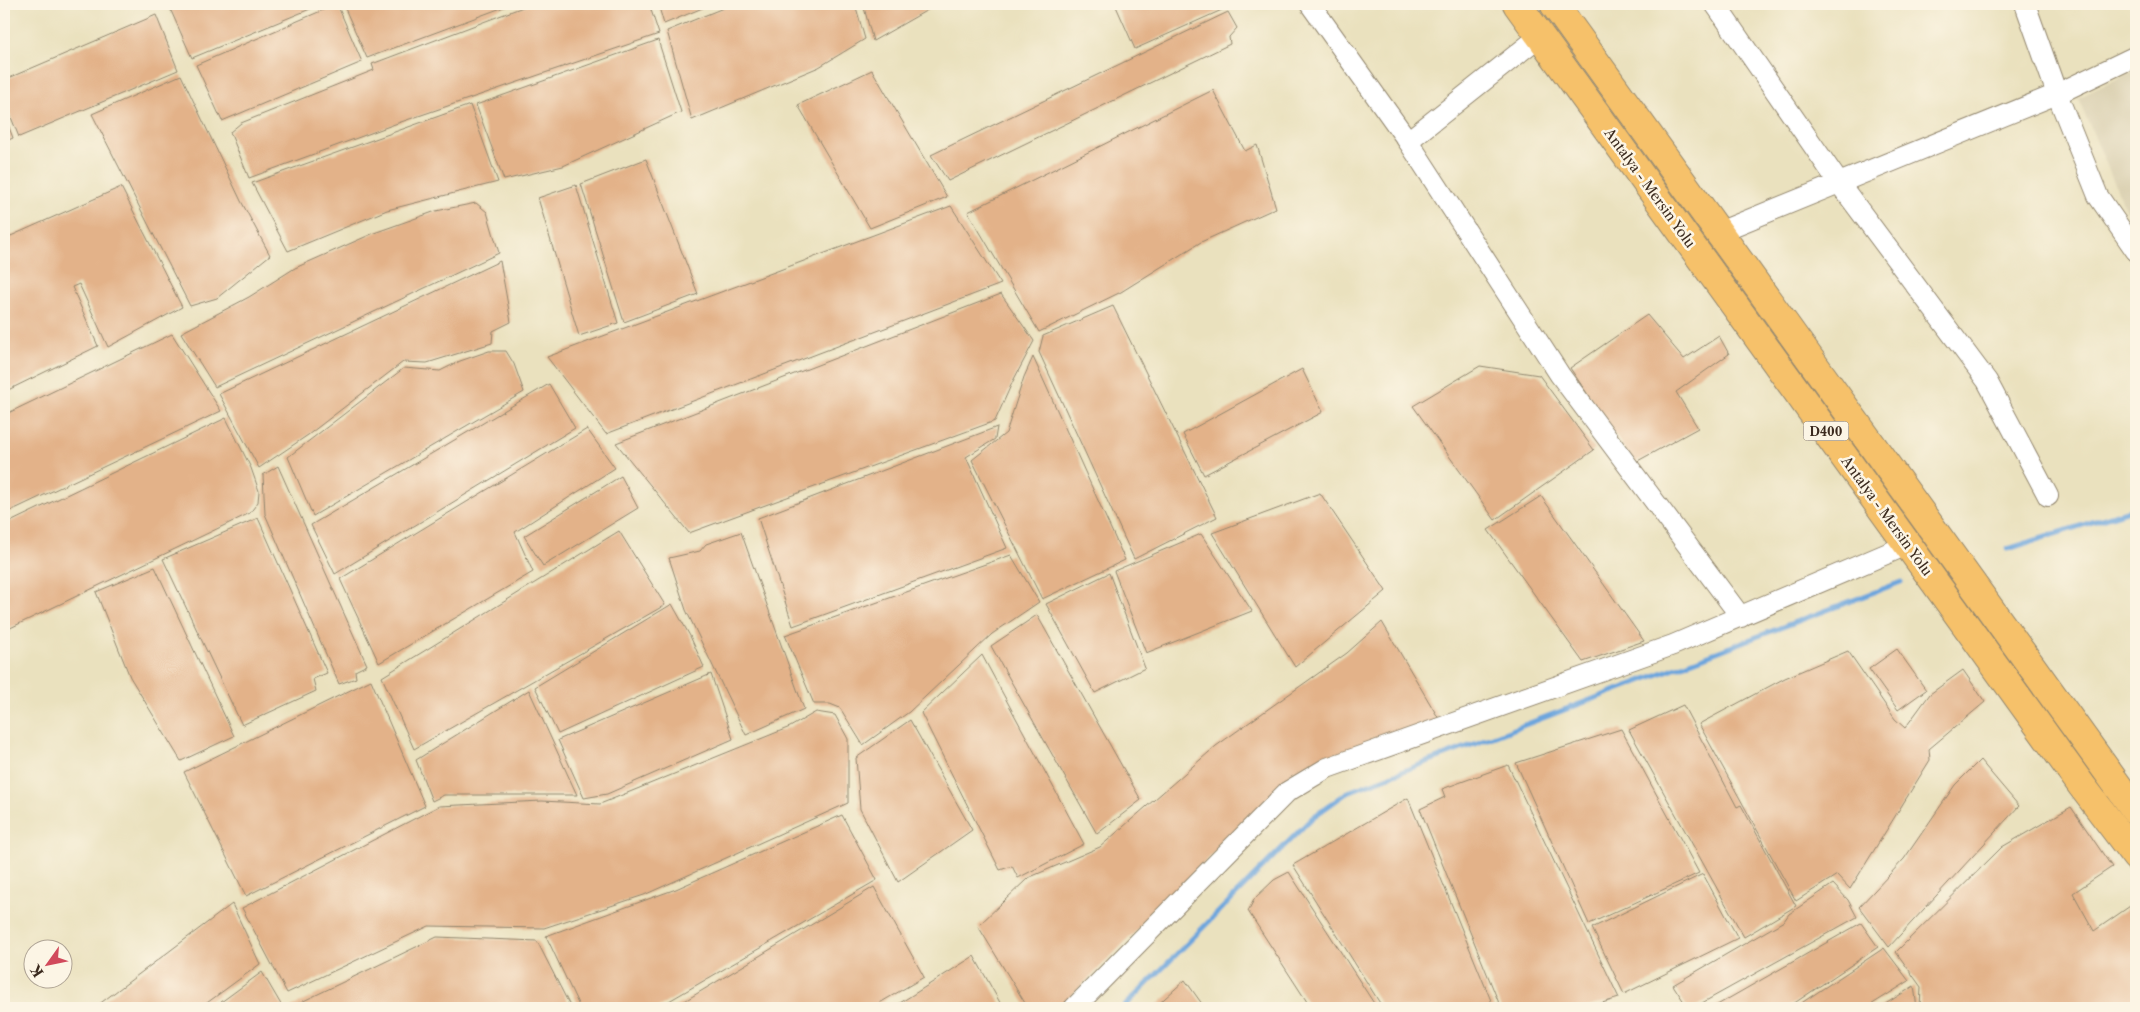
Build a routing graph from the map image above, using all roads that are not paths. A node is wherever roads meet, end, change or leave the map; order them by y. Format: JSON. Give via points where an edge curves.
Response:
{"nodes":[{"id":1,"x":1310,"y":4,"type":"edge"},
{"id":2,"x":1517,"y":4,"type":"edge"},
{"id":3,"x":1554,"y":4,"type":"edge"},
{"id":4,"x":1715,"y":4,"type":"edge"},
{"id":5,"x":2024,"y":4,"type":"edge"},
{"id":6,"x":1540,"y":36,"type":"junction"},
{"id":7,"x":2136,"y":56,"type":"edge"},
{"id":8,"x":2057,"y":94,"type":"junction"},
{"id":9,"x":1408,"y":141,"type":"junction"},
{"id":10,"x":1839,"y":183,"type":"junction"},
{"id":11,"x":1719,"y":232,"type":"junction"},
{"id":12,"x":2136,"y":251,"type":"edge"},
{"id":13,"x":2048,"y":496,"type":"dead end"},
{"id":14,"x":1907,"y":545,"type":"junction"},
{"id":15,"x":1741,"y":617,"type":"junction"},
{"id":16,"x":2136,"y":811,"type":"edge"},
{"id":17,"x":2136,"y":857,"type":"edge"},
{"id":18,"x":1074,"y":1008,"type":"edge"}],
"edges":[{"from":1,"to":9,"type":"street"},
{"from":2,"to":6,"type":"highway","name":"Antalya - Mersin Yolu","number":"D400"},
{"from":3,"to":11,"type":"highway","number":"D400"},
{"from":4,"to":10,"type":"street"},
{"from":5,"to":8,"type":"street"},
{"from":6,"to":9,"type":"street"},
{"from":6,"to":14,"type":"highway","name":"Antalya - Mersin Yolu","number":"D400"},
{"from":7,"to":8,"type":"street"},
{"from":8,"to":10,"type":"street"},
{"from":8,"to":12,"type":"street","via":[[2098,196]]},
{"from":9,"to":15,"type":"street","via":[[1560,375]]},
{"from":10,"to":11,"type":"street"},
{"from":10,"to":13,"type":"street","via":[[1987,381]]},
{"from":11,"to":16,"type":"highway","number":"D400"},
{"from":14,"to":15,"type":"street"},
{"from":14,"to":17,"type":"highway","name":"Antalya - Mersin Yolu","number":"D400"},
{"from":15,"to":18,"type":"street","via":[[1673,645],[1327,768],[1287,792]]}]}
